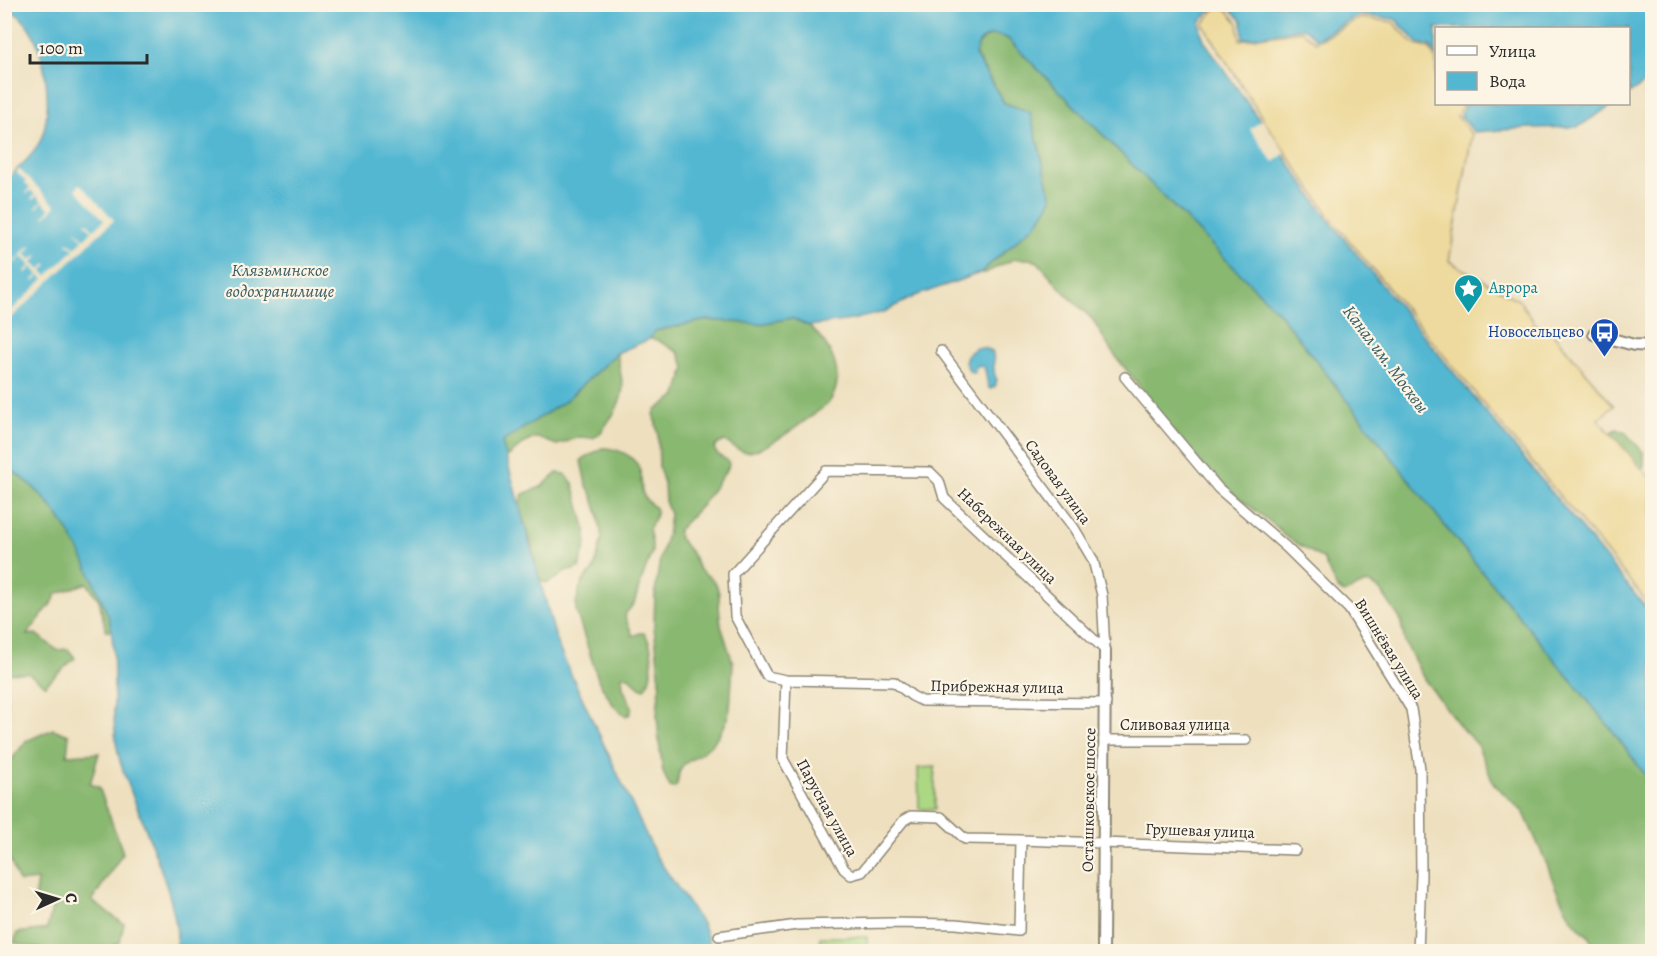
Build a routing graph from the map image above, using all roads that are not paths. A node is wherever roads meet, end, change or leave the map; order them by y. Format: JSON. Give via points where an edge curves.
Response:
{"nodes":[{"id":1,"x":1594,"y":334,"type":"dead end"},
{"id":2,"x":1653,"y":346,"type":"edge"},
{"id":3,"x":941,"y":351,"type":"dead end"},
{"id":4,"x":1125,"y":377,"type":"dead end"},
{"id":5,"x":1105,"y":650,"type":"junction"},
{"id":6,"x":786,"y":680,"type":"junction"},
{"id":7,"x":1106,"y":704,"type":"junction"},
{"id":8,"x":1104,"y":740,"type":"junction"},
{"id":9,"x":1246,"y":740,"type":"dead end"},
{"id":10,"x":1021,"y":840,"type":"junction"},
{"id":11,"x":1104,"y":842,"type":"junction"},
{"id":12,"x":1295,"y":850,"type":"dead end"},
{"id":13,"x":719,"y":936,"type":"dead end"},
{"id":14,"x":1104,"y":951,"type":"edge"},
{"id":15,"x":1418,"y":951,"type":"edge"}],
"edges":[{"from":1,"to":2,"type":"street"},
{"from":3,"to":5,"type":"street","name":"Садовая улица","via":[[1074,528],[1093,560],[1102,595]]},
{"from":4,"to":15,"type":"street","name":"Вишнёвая улица","via":[[1218,488],[1349,609],[1411,709],[1420,769]]},
{"from":5,"to":6,"type":"street","name":"Набережная улица","via":[[944,498],[939,482],[930,472],[826,471],[733,574],[735,616],[767,676]]},
{"from":5,"to":7,"type":"street","name":"Осташковское шоссе"},
{"from":6,"to":7,"type":"street","name":"Прибрежная улица","via":[[894,682],[922,701]]},
{"from":6,"to":10,"type":"street","name":"Парусная улица","via":[[783,759],[851,875],[862,872],[911,816],[940,817],[965,839]]},
{"from":7,"to":8,"type":"street","name":"Осташковское шоссе"},
{"from":8,"to":9,"type":"street","name":"Сливовая улица"},
{"from":8,"to":11,"type":"street","name":"Осташковское шоссе"},
{"from":10,"to":11,"type":"street","name":"Парусная улица"},
{"from":10,"to":13,"type":"street","via":[[1019,931],[957,924],[866,923],[797,925]]},
{"from":11,"to":12,"type":"street","name":"Грушевая улица"},
{"from":11,"to":14,"type":"street","name":"Осташковское шоссе"}]}
